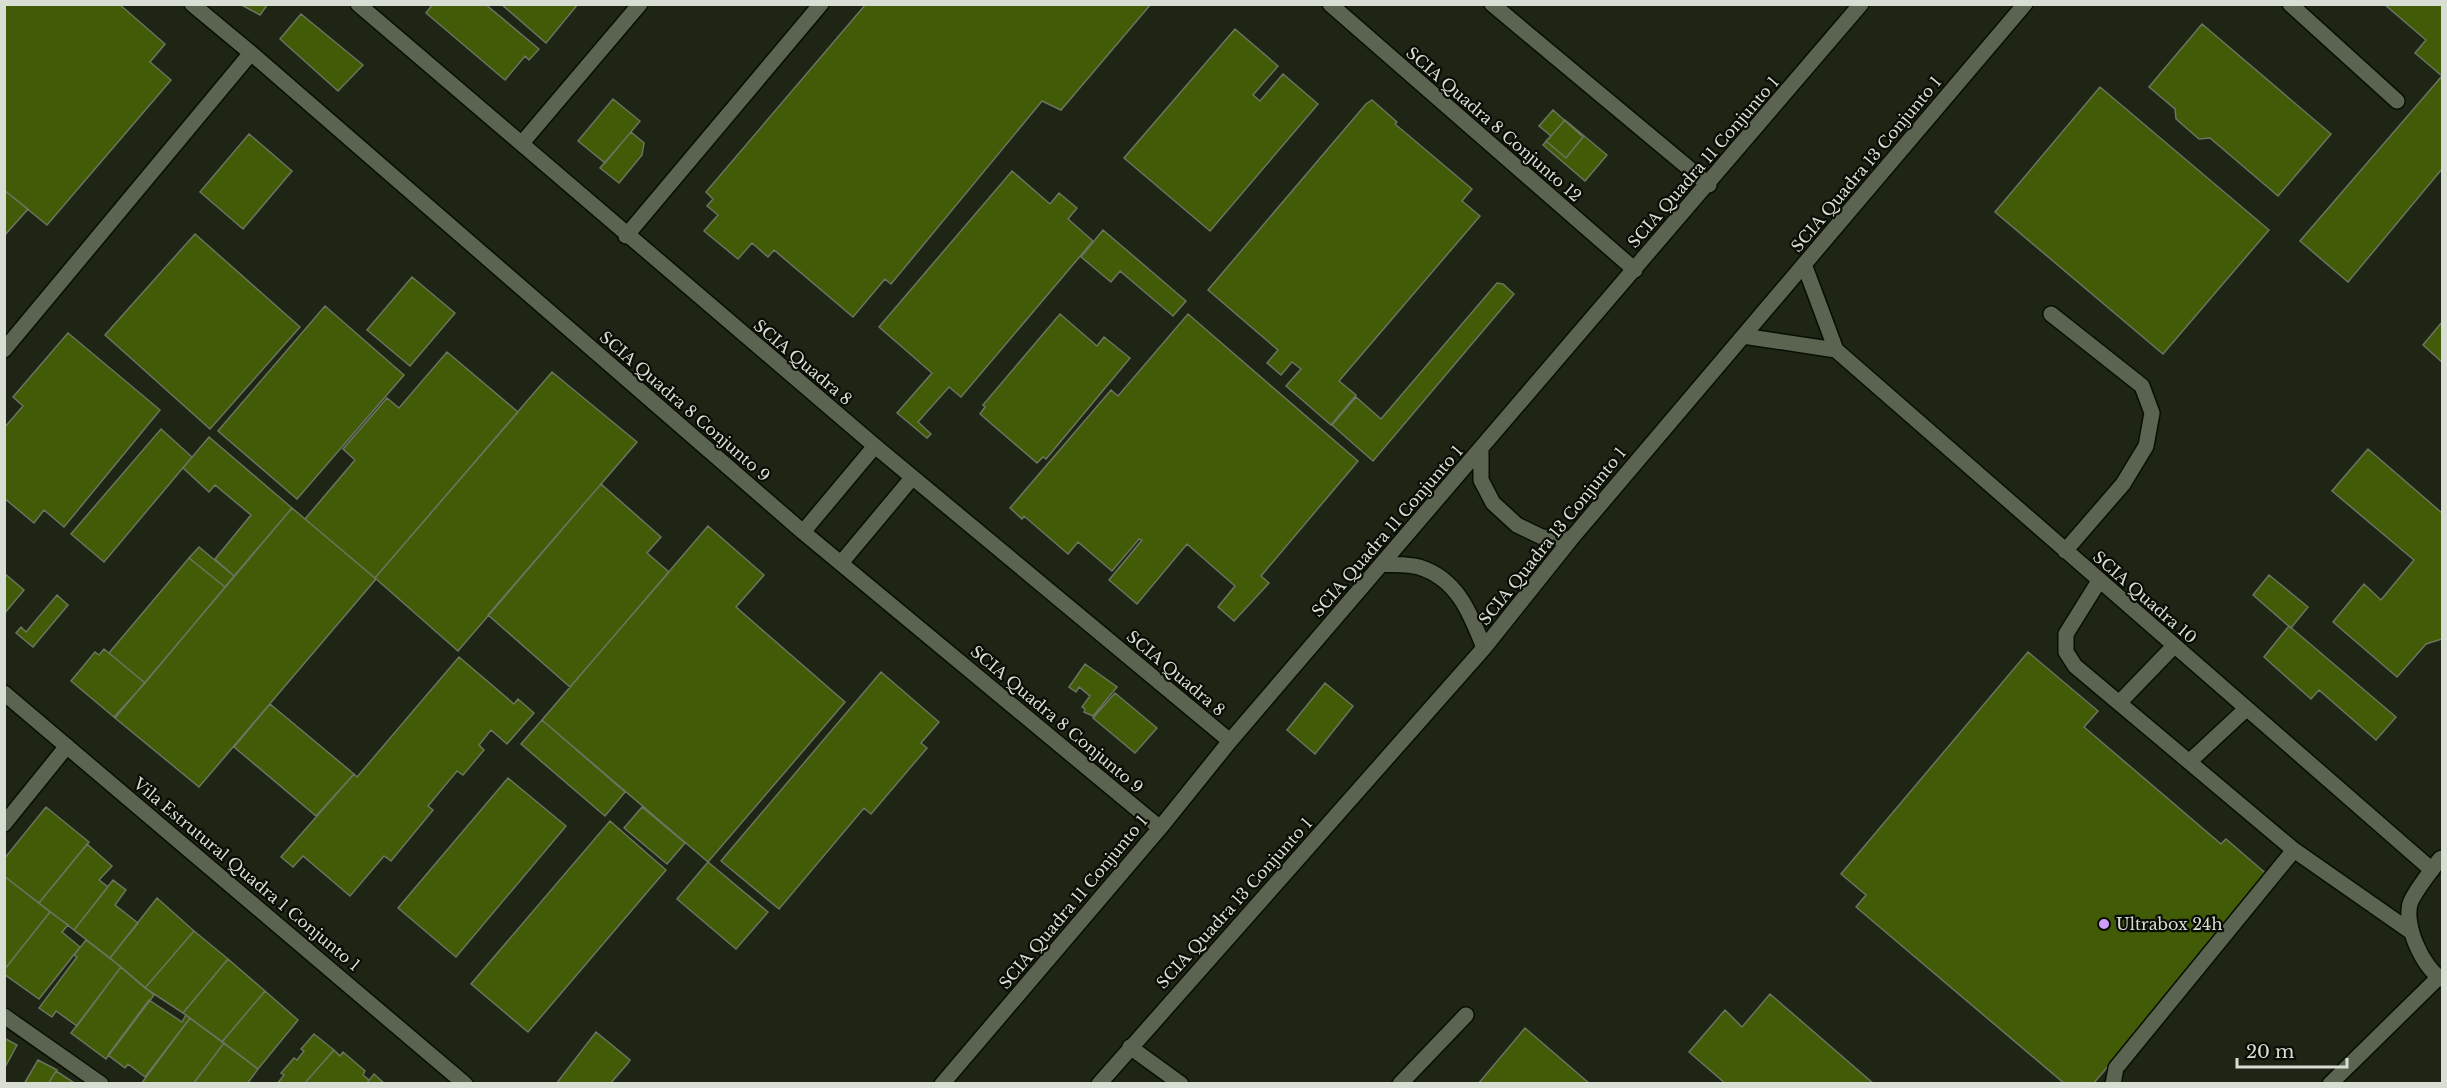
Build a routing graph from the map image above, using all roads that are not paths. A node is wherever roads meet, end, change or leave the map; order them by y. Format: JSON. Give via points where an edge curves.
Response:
{"nodes":[{"id":1,"x":192,"y":4,"type":"edge"},
{"id":2,"x":358,"y":4,"type":"edge"},
{"id":3,"x":640,"y":4,"type":"edge"},
{"id":4,"x":821,"y":4,"type":"edge"},
{"id":5,"x":1330,"y":4,"type":"edge"},
{"id":6,"x":1492,"y":4,"type":"edge"},
{"id":7,"x":1861,"y":4,"type":"edge"},
{"id":8,"x":2025,"y":4,"type":"edge"},
{"id":9,"x":2290,"y":4,"type":"edge"},
{"id":10,"x":251,"y":53,"type":"junction"},
{"id":11,"x":2397,"y":101,"type":"dead end"},
{"id":12,"x":522,"y":143,"type":"junction"},
{"id":13,"x":1709,"y":184,"type":"junction"},
{"id":14,"x":626,"y":236,"type":"junction"},
{"id":15,"x":1804,"y":264,"type":"junction"},
{"id":16,"x":1635,"y":270,"type":"junction"},
{"id":17,"x":2051,"y":314,"type":"dead end"},
{"id":18,"x":1743,"y":336,"type":"junction"},
{"id":19,"x":4,"y":350,"type":"edge"},
{"id":20,"x":1836,"y":350,"type":"junction"},
{"id":21,"x":875,"y":446,"type":"junction"},
{"id":22,"x":1481,"y":450,"type":"junction"},
{"id":23,"x":912,"y":478,"type":"junction"},
{"id":24,"x":803,"y":532,"type":"junction"},
{"id":25,"x":1571,"y":539,"type":"junction"},
{"id":26,"x":2065,"y":551,"type":"junction"},
{"id":27,"x":841,"y":563,"type":"junction"},
{"id":28,"x":1382,"y":564,"type":"junction"},
{"id":29,"x":2099,"y":581,"type":"junction"},
{"id":30,"x":2174,"y":646,"type":"junction"},
{"id":31,"x":1484,"y":648,"type":"junction"},
{"id":32,"x":4,"y":693,"type":"edge"},
{"id":33,"x":2119,"y":703,"type":"junction"},
{"id":34,"x":2246,"y":710,"type":"junction"},
{"id":35,"x":1230,"y":741,"type":"junction"},
{"id":36,"x":67,"y":746,"type":"junction"},
{"id":37,"x":2189,"y":762,"type":"junction"},
{"id":38,"x":4,"y":824,"type":"edge"},
{"id":39,"x":1160,"y":828,"type":"junction"},
{"id":40,"x":2294,"y":850,"type":"junction"},
{"id":41,"x":2442,"y":858,"type":"edge"},
{"id":42,"x":2432,"y":870,"type":"junction"},
{"id":43,"x":2410,"y":931,"type":"junction"},
{"id":44,"x":2441,"y":978,"type":"edge"},
{"id":45,"x":1466,"y":1015,"type":"dead end"},
{"id":46,"x":4,"y":1016,"type":"edge"},
{"id":47,"x":1130,"y":1047,"type":"junction"},
{"id":48,"x":101,"y":1083,"type":"edge"},
{"id":49,"x":465,"y":1083,"type":"edge"},
{"id":50,"x":942,"y":1083,"type":"edge"},
{"id":51,"x":1099,"y":1083,"type":"edge"},
{"id":52,"x":1181,"y":1083,"type":"edge"},
{"id":53,"x":1400,"y":1083,"type":"edge"},
{"id":54,"x":2113,"y":1083,"type":"edge"},
{"id":55,"x":2330,"y":1083,"type":"edge"}],
"edges":[{"from":1,"to":10,"type":"street","name":"SCIA Quadra 8 Conjunto 9"},
{"from":2,"to":12,"type":"street","name":"SCIA Quadra 8"},
{"from":3,"to":12,"type":"street"},
{"from":4,"to":14,"type":"street"},
{"from":5,"to":16,"type":"street","name":"SCIA Quadra 8 Conjunto 12"},
{"from":6,"to":13,"type":"street"},
{"from":7,"to":13,"type":"street","name":"SCIA Quadra 11 Conjunto 1"},
{"from":8,"to":15,"type":"street","name":"SCIA Quadra 13 Conjunto 1"},
{"from":9,"to":11,"type":"street"},
{"from":10,"to":19,"type":"street"},
{"from":10,"to":24,"type":"street","name":"SCIA Quadra 8 Conjunto 9"},
{"from":12,"to":14,"type":"street","name":"SCIA Quadra 8"},
{"from":13,"to":16,"type":"street","name":"SCIA Quadra 11 Conjunto 1"},
{"from":14,"to":21,"type":"street","name":"SCIA Quadra 8"},
{"from":15,"to":18,"type":"street","name":"SCIA Quadra 13 Conjunto 1"},
{"from":15,"to":20,"type":"street","name":"SCIA Quadra 10"},
{"from":16,"to":22,"type":"street","name":"SCIA Quadra 11 Conjunto 1"},
{"from":17,"to":26,"type":"street","via":[[2142,386],[2152,413],[2146,446],[2123,484]]},
{"from":18,"to":20,"type":"street"},
{"from":18,"to":25,"type":"street","name":"SCIA Quadra 13 Conjunto 1"},
{"from":20,"to":26,"type":"street","name":"SCIA Quadra 10"},
{"from":21,"to":23,"type":"street","name":"SCIA Quadra 8"},
{"from":21,"to":24,"type":"street"},
{"from":22,"to":25,"type":"street","via":[[1481,480],[1493,502],[1517,525],[1542,537]]},
{"from":22,"to":28,"type":"street","name":"SCIA Quadra 11 Conjunto 1"},
{"from":23,"to":27,"type":"street"},
{"from":23,"to":35,"type":"street","name":"SCIA Quadra 8"},
{"from":24,"to":27,"type":"street","name":"SCIA Quadra 8 Conjunto 9"},
{"from":25,"to":31,"type":"street","name":"SCIA Quadra 13 Conjunto 1"},
{"from":26,"to":29,"type":"street","name":"SCIA Quadra 10"},
{"from":27,"to":39,"type":"street","name":"SCIA Quadra 8 Conjunto 9"},
{"from":28,"to":31,"type":"street","via":[[1419,567],[1444,580],[1469,609]]},
{"from":28,"to":35,"type":"street","name":"SCIA Quadra 11 Conjunto 1"},
{"from":29,"to":30,"type":"street","name":"SCIA Quadra 10"},
{"from":29,"to":33,"type":"street","via":[[2066,634],[2066,652],[2075,666]]},
{"from":30,"to":33,"type":"street"},
{"from":30,"to":34,"type":"street","name":"SCIA Quadra 10"},
{"from":31,"to":47,"type":"street","name":"SCIA Quadra 13 Conjunto 1"},
{"from":32,"to":36,"type":"street","name":"Vila Estrutural Quadra 1 Conjunto 1"},
{"from":33,"to":37,"type":"street"},
{"from":34,"to":37,"type":"street"},
{"from":34,"to":42,"type":"street","name":"SCIA Quadra 10"},
{"from":35,"to":39,"type":"street","name":"SCIA Quadra 11 Conjunto 1"},
{"from":36,"to":38,"type":"street"},
{"from":36,"to":49,"type":"street","name":"Vila Estrutural Quadra 1 Conjunto 1"},
{"from":37,"to":40,"type":"street"},
{"from":39,"to":50,"type":"street","name":"SCIA Quadra 11 Conjunto 1"},
{"from":40,"to":43,"type":"street"},
{"from":40,"to":54,"type":"street","via":[[2116,1068]]},
{"from":41,"to":42,"type":"street"},
{"from":42,"to":43,"type":"street","via":[[2410,903]]},
{"from":43,"to":44,"type":"street","via":[[2423,957]]},
{"from":44,"to":55,"type":"street"},
{"from":45,"to":53,"type":"street"},
{"from":46,"to":48,"type":"street"},
{"from":47,"to":51,"type":"street","name":"SCIA Quadra 13 Conjunto 1"},
{"from":47,"to":52,"type":"street"}]}
